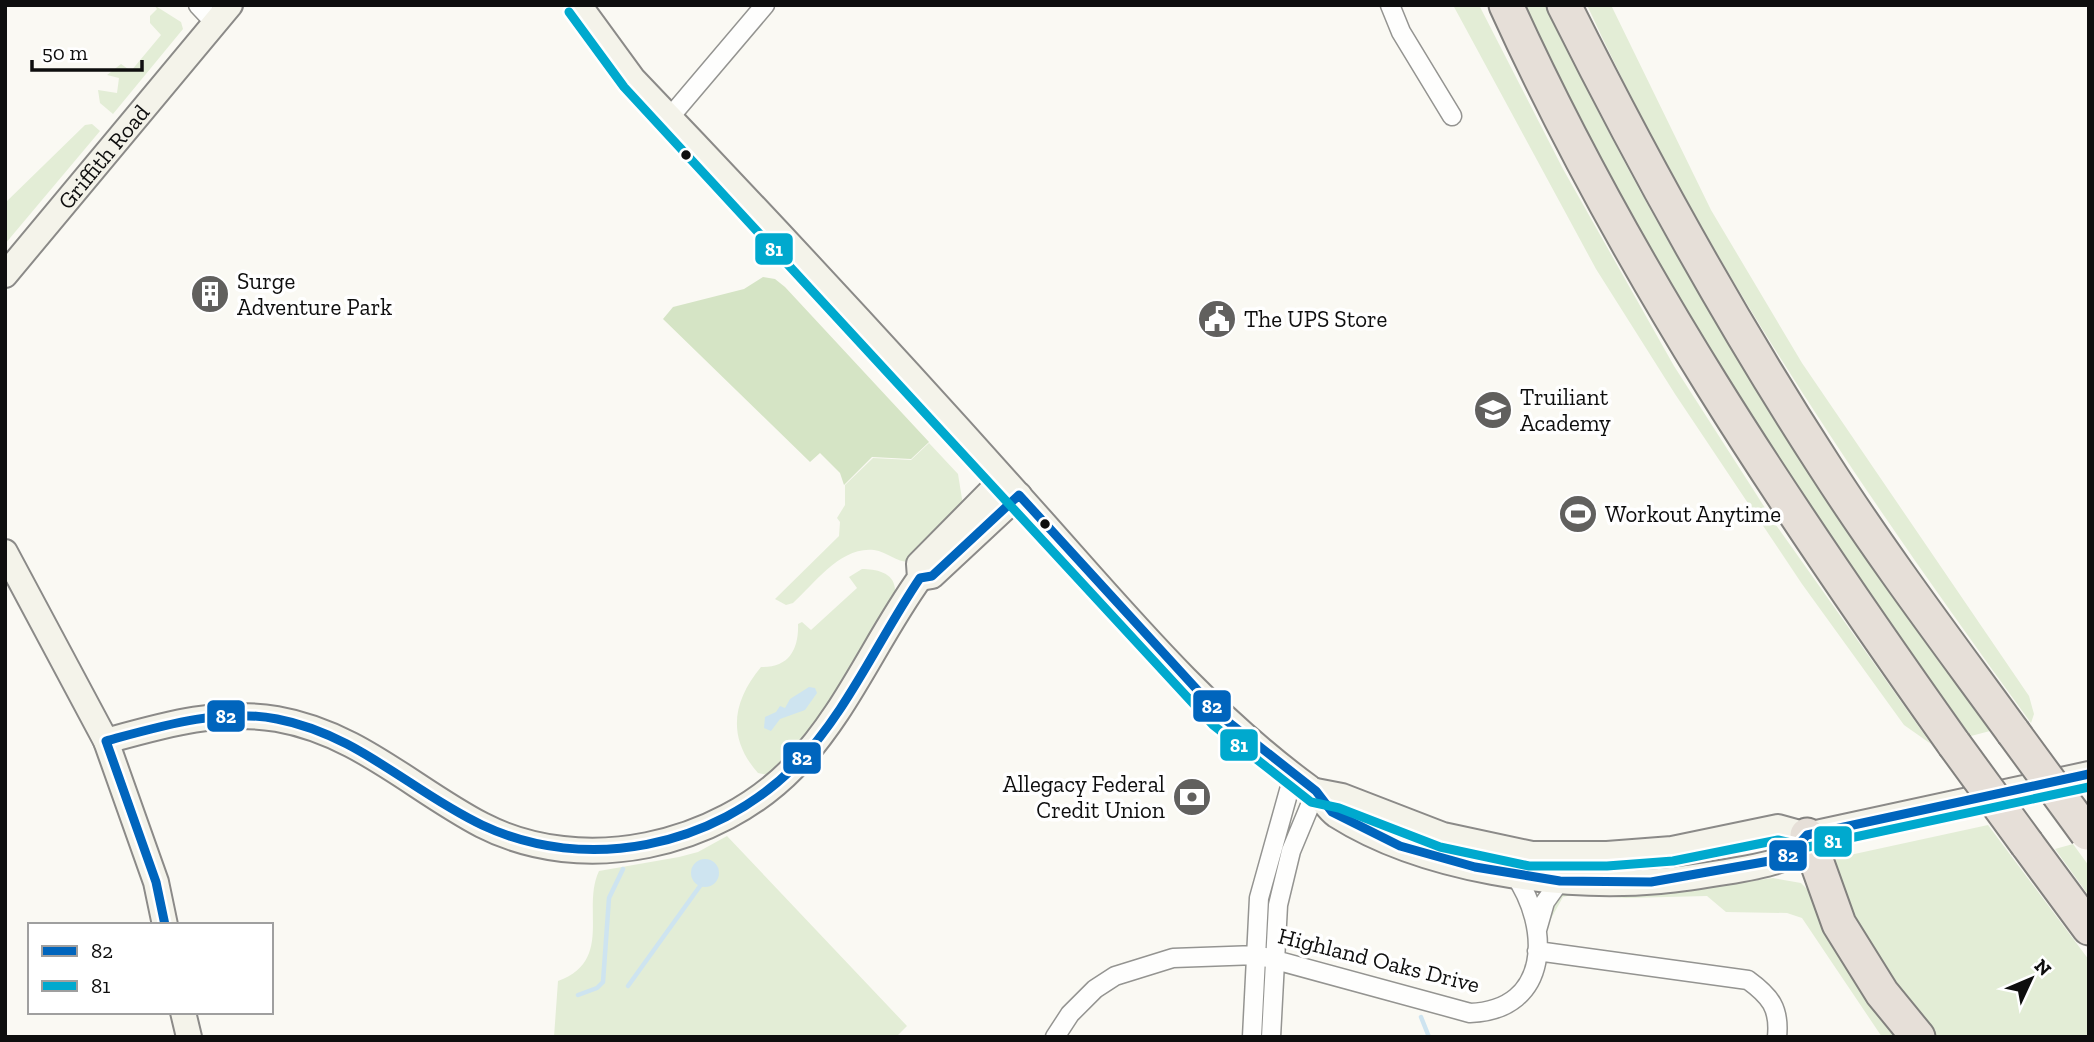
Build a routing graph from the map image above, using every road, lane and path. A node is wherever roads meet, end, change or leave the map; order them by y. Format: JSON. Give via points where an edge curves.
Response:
{"nodes":[{"id":1,"x":198,"y":5,"type":"edge"},
{"id":2,"x":579,"y":5,"type":"edge"},
{"id":3,"x":765,"y":5,"type":"edge"},
{"id":4,"x":1390,"y":5,"type":"edge"},
{"id":5,"x":1506,"y":5,"type":"edge"},
{"id":6,"x":1564,"y":5,"type":"edge"},
{"id":7,"x":223,"y":14,"type":"edge"},
{"id":8,"x":1452,"y":116,"type":"dead end"},
{"id":9,"x":670,"y":117,"type":"junction"},
{"id":10,"x":5,"y":275,"type":"edge"},
{"id":11,"x":1011,"y":487,"type":"junction"},
{"id":12,"x":5,"y":552,"type":"edge"},
{"id":13,"x":106,"y":741,"type":"junction"},
{"id":14,"x":2089,"y":774,"type":"edge"},
{"id":15,"x":1293,"y":776,"type":"junction"},
{"id":16,"x":1316,"y":791,"type":"junction"},
{"id":17,"x":2088,"y":834,"type":"edge"},
{"id":18,"x":1807,"y":835,"type":"junction"},
{"id":19,"x":1514,"y":874,"type":"junction"},
{"id":20,"x":1560,"y":881,"type":"junction"},
{"id":21,"x":165,"y":923,"type":"edge"},
{"id":22,"x":2089,"y":928,"type":"edge"},
{"id":23,"x":1537,"y":930,"type":"junction"},
{"id":24,"x":1537,"y":951,"type":"junction"},
{"id":25,"x":1265,"y":956,"type":"junction"},
{"id":26,"x":183,"y":1014,"type":"edge"},
{"id":27,"x":189,"y":1037,"type":"edge"},
{"id":28,"x":1055,"y":1037,"type":"edge"},
{"id":29,"x":1252,"y":1037,"type":"edge"},
{"id":30,"x":1271,"y":1037,"type":"edge"},
{"id":31,"x":1777,"y":1037,"type":"edge"},
{"id":32,"x":1918,"y":1037,"type":"edge"}],
"edges":[{"from":1,"to":7,"type":"street"},
{"from":2,"to":9,"type":"main road","via":[[616,57]]},
{"from":3,"to":9,"type":"street"},
{"from":4,"to":8,"type":"street"},
{"from":5,"to":22,"type":"highway","bridge":true,"via":[[1567,130],[1685,344],[1815,548]]},
{"from":6,"to":17,"type":"highway","bridge":true,"via":[[1631,138],[1754,355],[1832,478]]},
{"from":7,"to":10,"type":"main road","name":"Griffith Road"},
{"from":9,"to":11,"type":"main road"},
{"from":11,"to":13,"type":"main road","via":[[932,576],[920,578],[843,703],[794,768],[747,807],[660,843],[592,850],[499,833],[361,748],[278,719],[210,716]]},
{"from":11,"to":15,"type":"main road","via":[[1222,717]]},
{"from":12,"to":13,"type":"main road"},
{"from":13,"to":21,"type":"main road","via":[[156,882]]},
{"from":14,"to":18,"type":"main road"},
{"from":15,"to":16,"type":"main road"},
{"from":15,"to":25,"type":"street","via":[[1261,888]]},
{"from":16,"to":18,"type":"main road","via":[[1342,796],[1443,835],[1532,854],[1607,855],[1672,849],[1778,827]]},
{"from":16,"to":19,"type":"main road","via":[[1332,812],[1400,846]]},
{"from":16,"to":25,"type":"street","via":[[1285,874]]},
{"from":18,"to":20,"type":"main road","via":[[1786,858],[1703,876],[1651,882]]},
{"from":18,"to":32,"type":"highway","via":[[1839,924],[1882,993]]},
{"from":19,"to":20,"type":"main road"},
{"from":19,"to":23,"type":"street","name":"Highland Oaks Drive","via":[[1528,896]]},
{"from":20,"to":23,"type":"street","name":"Highland Oaks Drive","via":[[1545,902]]},
{"from":23,"to":24,"type":"street","name":"Highland Oaks Drive"},
{"from":24,"to":25,"type":"street","name":"Highland Oaks Drive","via":[[1527,989],[1494,1012],[1470,1013]]},
{"from":24,"to":31,"type":"street","via":[[1748,980],[1774,1003]]},
{"from":25,"to":28,"type":"street","name":"Highland Oaks Drive","via":[[1173,958],[1115,976],[1078,1006]]},
{"from":25,"to":29,"type":"street"},
{"from":25,"to":30,"type":"street"},
{"from":26,"to":27,"type":"main road"}]}
